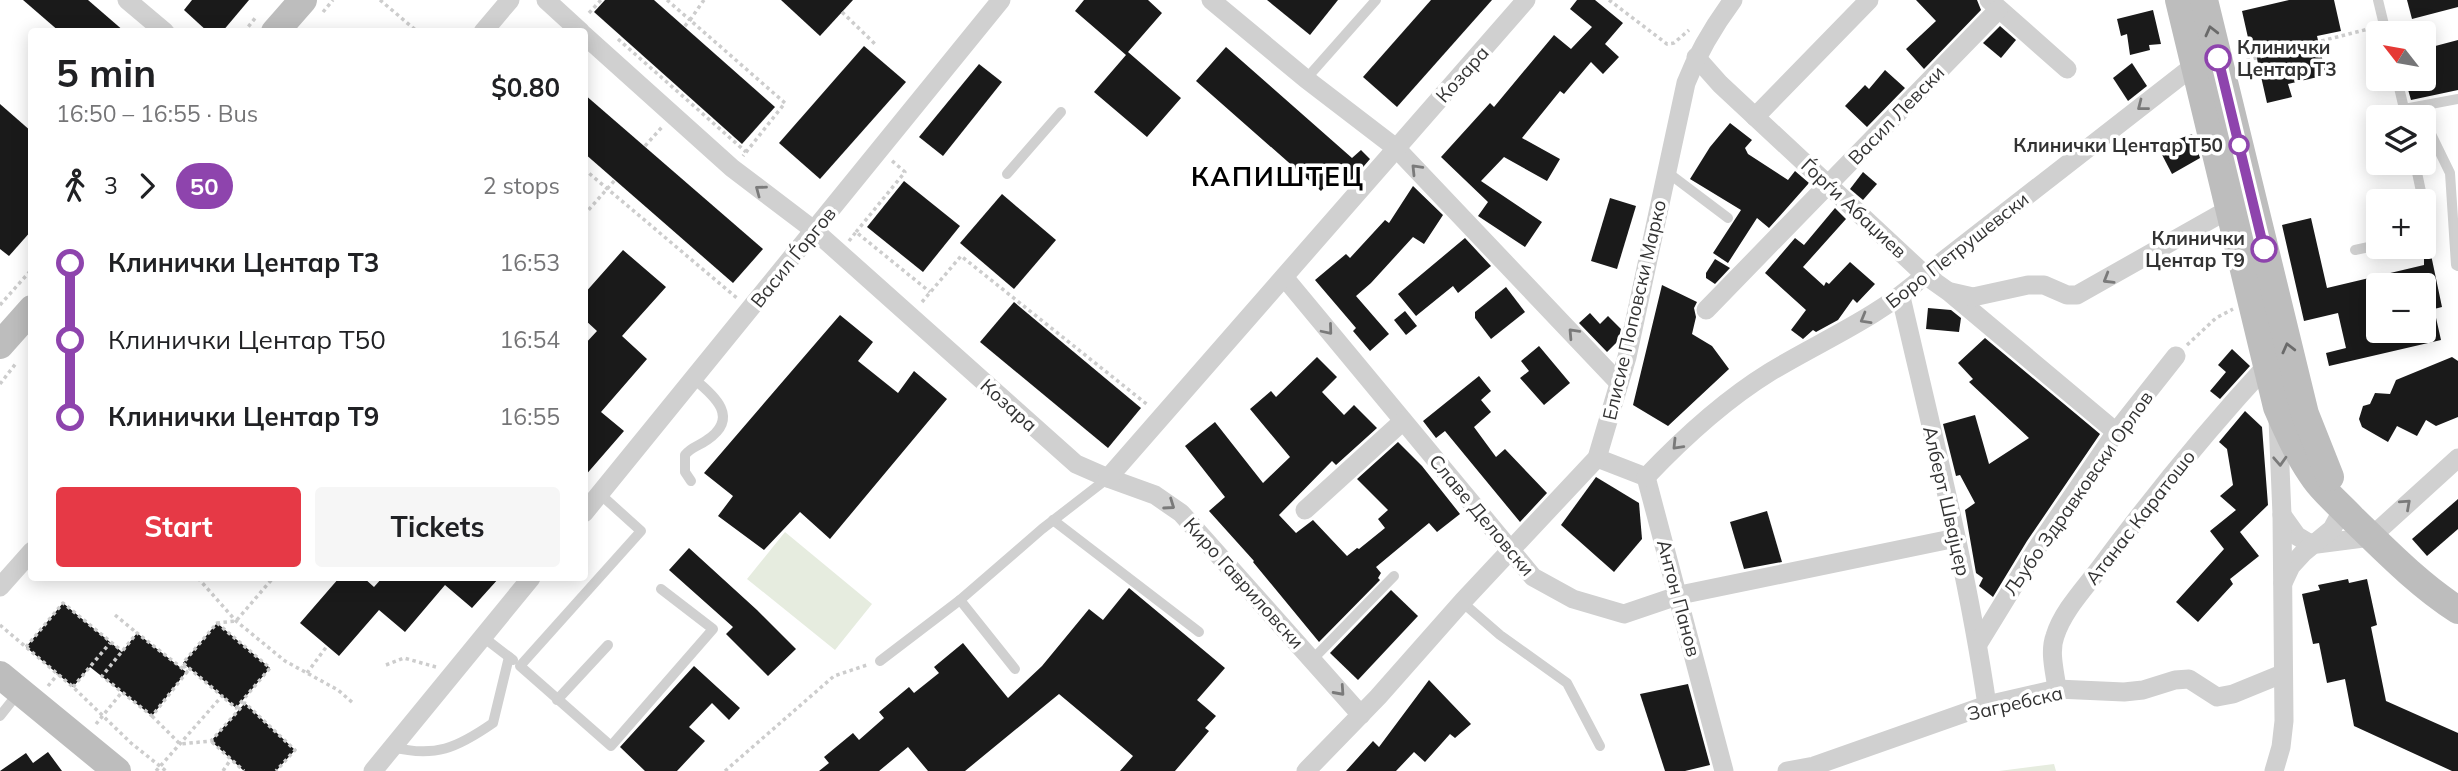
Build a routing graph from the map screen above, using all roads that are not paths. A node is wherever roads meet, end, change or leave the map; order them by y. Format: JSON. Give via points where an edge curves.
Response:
{"nodes":[{"id":1,"x":127,"y":0,"type":"edge"},
{"id":2,"x":303,"y":0,"type":"edge"},
{"id":3,"x":510,"y":0,"type":"edge"},
{"id":4,"x":546,"y":0,"type":"edge"},
{"id":5,"x":1001,"y":0,"type":"edge"},
{"id":6,"x":1211,"y":0,"type":"edge"},
{"id":7,"x":1376,"y":0,"type":"edge"},
{"id":8,"x":1526,"y":0,"type":"edge"},
{"id":9,"x":1733,"y":0,"type":"edge"},
{"id":10,"x":1869,"y":0,"type":"edge"},
{"id":11,"x":2179,"y":0,"type":"edge"},
{"id":12,"x":2204,"y":0,"type":"edge"},
{"id":13,"x":2378,"y":0,"type":"edge"},
{"id":14,"x":1993,"y":5,"type":"edge"},
{"id":15,"x":2383,"y":21,"type":"edge"},
{"id":16,"x":160,"y":28,"type":"edge"},
{"id":17,"x":278,"y":28,"type":"edge"},
{"id":18,"x":486,"y":28,"type":"edge"},
{"id":19,"x":576,"y":28,"type":"edge"},
{"id":20,"x":591,"y":28,"type":"edge"},
{"id":21,"x":1696,"y":57,"type":"junction"},
{"id":22,"x":2196,"y":64,"type":"junction"},
{"id":23,"x":2067,"y":69,"type":"dead end"},
{"id":24,"x":1306,"y":79,"type":"junction"},
{"id":25,"x":2458,"y":99,"type":"edge"},
{"id":26,"x":2435,"y":105,"type":"edge"},
{"id":27,"x":1061,"y":112,"type":"dead end"},
{"id":28,"x":1755,"y":117,"type":"junction"},
{"id":29,"x":2436,"y":145,"type":"edge"},
{"id":30,"x":1396,"y":148,"type":"junction"},
{"id":31,"x":1666,"y":172,"type":"junction"},
{"id":32,"x":1007,"y":174,"type":"dead end"},
{"id":33,"x":1829,"y":185,"type":"junction"},
{"id":34,"x":2231,"y":208,"type":"junction"},
{"id":35,"x":1728,"y":218,"type":"dead end"},
{"id":36,"x":815,"y":232,"type":"junction"},
{"id":37,"x":2366,"y":248,"type":"edge"},
{"id":38,"x":2355,"y":250,"type":"dead end"},
{"id":39,"x":2458,"y":266,"type":"edge"},
{"id":40,"x":1925,"y":275,"type":"junction"},
{"id":41,"x":1284,"y":277,"type":"junction"},
{"id":42,"x":1949,"y":292,"type":"junction"},
{"id":43,"x":1901,"y":297,"type":"junction"},
{"id":44,"x":1706,"y":310,"type":"dead end"},
{"id":45,"x":28,"y":317,"type":"edge"},
{"id":46,"x":12,"y":349,"type":"edge"},
{"id":47,"x":2176,"y":356,"type":"road end"},
{"id":48,"x":2268,"y":364,"type":"junction"},
{"id":49,"x":695,"y":379,"type":"junction"},
{"id":50,"x":1619,"y":383,"type":"junction"},
{"id":51,"x":2277,"y":407,"type":"junction"},
{"id":52,"x":1404,"y":421,"type":"junction"},
{"id":53,"x":2116,"y":432,"type":"junction"},
{"id":54,"x":1597,"y":458,"type":"junction"},
{"id":55,"x":2458,"y":458,"type":"edge"},
{"id":56,"x":1646,"y":477,"type":"junction"},
{"id":57,"x":1108,"y":478,"type":"junction"},
{"id":58,"x":691,"y":481,"type":"dead end"},
{"id":59,"x":600,"y":494,"type":"junction"},
{"id":60,"x":588,"y":508,"type":"edge"},
{"id":61,"x":2343,"y":509,"type":"junction"},
{"id":62,"x":1305,"y":510,"type":"dead end"},
{"id":63,"x":2282,"y":515,"type":"junction"},
{"id":64,"x":1053,"y":520,"type":"junction"},
{"id":65,"x":2371,"y":537,"type":"junction"},
{"id":66,"x":1956,"y":538,"type":"junction"},
{"id":67,"x":2317,"y":544,"type":"junction"},
{"id":68,"x":1512,"y":550,"type":"junction"},
{"id":69,"x":28,"y":556,"type":"edge"},
{"id":70,"x":1394,"y":576,"type":"dead end"},
{"id":71,"x":529,"y":581,"type":"edge"},
{"id":72,"x":2282,"y":583,"type":"junction"},
{"id":73,"x":0,"y":587,"type":"edge"},
{"id":74,"x":661,"y":589,"type":"dead end"},
{"id":75,"x":1679,"y":595,"type":"junction"},
{"id":76,"x":960,"y":600,"type":"junction"},
{"id":77,"x":1462,"y":601,"type":"junction"},
{"id":78,"x":2458,"y":610,"type":"edge"},
{"id":79,"x":1199,"y":632,"type":"dead end"},
{"id":80,"x":483,"y":637,"type":"junction"},
{"id":81,"x":1978,"y":644,"type":"junction"},
{"id":82,"x":608,"y":645,"type":"dead end"},
{"id":83,"x":509,"y":657,"type":"junction"},
{"id":84,"x":1312,"y":660,"type":"junction"},
{"id":85,"x":880,"y":661,"type":"road end"},
{"id":86,"x":520,"y":666,"type":"junction"},
{"id":87,"x":1015,"y":669,"type":"dead end"},
{"id":88,"x":2282,"y":674,"type":"junction"},
{"id":89,"x":10,"y":683,"type":"edge"},
{"id":90,"x":2057,"y":689,"type":"junction"},
{"id":91,"x":557,"y":701,"type":"junction"},
{"id":92,"x":1987,"y":705,"type":"junction"},
{"id":93,"x":1361,"y":715,"type":"junction"},
{"id":94,"x":0,"y":716,"type":"edge"},
{"id":95,"x":1600,"y":746,"type":"dead end"},
{"id":96,"x":392,"y":747,"type":"junction"},
{"id":97,"x":117,"y":771,"type":"edge"},
{"id":98,"x":373,"y":771,"type":"edge"},
{"id":99,"x":1306,"y":771,"type":"edge"},
{"id":100,"x":1724,"y":771,"type":"edge"},
{"id":101,"x":1787,"y":771,"type":"edge"},
{"id":102,"x":2274,"y":771,"type":"edge"}],
"edges":[{"from":1,"to":16,"type":"street"},
{"from":2,"to":17,"type":"street"},
{"from":3,"to":18,"type":"street"},
{"from":4,"to":19,"type":"street"},
{"from":5,"to":36,"type":"street","name":"Васил Ѓоргов"},
{"from":6,"to":24,"type":"street"},
{"from":7,"to":24,"type":"lane"},
{"from":8,"to":30,"type":"street","name":"Козара"},
{"from":9,"to":21,"type":"street","name":"Елисие Поповски Марко"},
{"from":10,"to":28,"type":"street"},
{"from":11,"to":22,"type":"street"},
{"from":61,"to":12,"type":"street","one_way":true,"via":[[2305,414]]},
{"from":13,"to":15,"type":"lane"},
{"from":14,"to":23,"type":"street"},
{"from":14,"to":33,"type":"street","name":"Васил Левски"},
{"from":36,"to":20,"type":"street","name":"Козара","one_way":true,"via":[[732,168]]},
{"from":21,"to":28,"type":"street","name":"Ѓорѓи Абаџиев"},
{"from":21,"to":31,"type":"street","name":"Елисие Поповски Марко"},
{"from":22,"to":34,"type":"street"},
{"from":22,"to":40,"type":"street","name":"Боро Петрушевски","one_way":true},
{"from":24,"to":30,"type":"street"},
{"from":25,"to":26,"type":"lane"},
{"from":27,"to":32,"type":"lane"},
{"from":28,"to":33,"type":"street","name":"Ѓорѓи Абаџиев"},
{"from":29,"to":39,"type":"lane","via":[[2449,173]]},
{"from":30,"to":41,"type":"street","name":"Козара"},
{"from":50,"to":30,"type":"street","one_way":true},
{"from":31,"to":35,"type":"lane"},
{"from":31,"to":50,"type":"street","name":"Елисие Поповски Марко"},
{"from":33,"to":40,"type":"street","name":"Ѓорѓи Абаџиев"},
{"from":33,"to":44,"type":"street","name":"Васил Левски"},
{"from":34,"to":42,"type":"street","one_way":true,"via":[[2077,295],[2044,285],[1973,297]]},
{"from":34,"to":48,"type":"street"},
{"from":36,"to":49,"type":"street","name":"Васил Ѓоргов"},
{"from":36,"to":57,"type":"street","name":"Козара","via":[[1076,464]]},
{"from":37,"to":38,"type":"lane"},
{"from":40,"to":42,"type":"street","name":"Ѓорѓи Абаџиев"},
{"from":40,"to":43,"type":"street","name":"Боро Петрушевски"},
{"from":41,"to":52,"type":"street","name":"Славе Деловски","one_way":true},
{"from":41,"to":57,"type":"street","name":"Козара"},
{"from":42,"to":53,"type":"street","name":"Ѓорѓи Абаџиев"},
{"from":43,"to":56,"type":"street","name":"Боро Петрушевски","one_way":true,"via":[[1770,372],[1714,411]]},
{"from":43,"to":66,"type":"street","name":"Алберт Швајцер"},
{"from":45,"to":46,"type":"street"},
{"from":47,"to":53,"type":"street","name":"Љубо Здравковски Орлов"},
{"from":48,"to":51,"type":"street"},
{"from":48,"to":90,"type":"street","name":"Атанас Каратошо","via":[[2151,500],[2070,608],[2054,636]]},
{"from":49,"to":58,"type":"lane","via":[[720,403],[723,420],[710,439],[685,455],[685,472]]},
{"from":49,"to":59,"type":"street","name":"Васил Ѓоргов"},
{"from":50,"to":54,"type":"street","name":"Елисие Поповски Марко"},
{"from":51,"to":61,"type":"street","via":[[2303,461]]},
{"from":51,"to":63,"type":"street","one_way":true},
{"from":52,"to":62,"type":"street"},
{"from":52,"to":68,"type":"street","name":"Славе Деловски"},
{"from":53,"to":81,"type":"street","name":"Љубо Здравковски Орлов"},
{"from":54,"to":56,"type":"street"},
{"from":54,"to":68,"type":"street","name":"Елисие Поповски Марко"},
{"from":65,"to":55,"type":"street","one_way":true},
{"from":56,"to":75,"type":"street","name":"Антон Панов"},
{"from":57,"to":64,"type":"lane"},
{"from":57,"to":84,"type":"street","name":"Киро Гавриловски","one_way":true,"via":[[1155,495],[1181,513]]},
{"from":59,"to":60,"type":"street","name":"Васил Ѓоргов"},
{"from":59,"to":86,"type":"lane","via":[[641,531]]},
{"from":61,"to":65,"type":"street"},
{"from":61,"to":67,"type":"street"},
{"from":63,"to":67,"type":"street","via":[[2297,536]]},
{"from":63,"to":72,"type":"street"},
{"from":64,"to":76,"type":"lane"},
{"from":64,"to":79,"type":"lane"},
{"from":65,"to":67,"type":"street"},
{"from":65,"to":78,"type":"street"},
{"from":66,"to":75,"type":"street","name":"Славе Деловски"},
{"from":66,"to":81,"type":"street","name":"Алберт Швајцер"},
{"from":67,"to":72,"type":"street","via":[[2291,566]]},
{"from":68,"to":75,"type":"street","name":"Славе Деловски","via":[[1533,577],[1573,598],[1624,614]]},
{"from":68,"to":77,"type":"street","name":"Елисие Поповски Марко"},
{"from":69,"to":73,"type":"street"},
{"from":70,"to":84,"type":"lane"},
{"from":71,"to":80,"type":"street"},
{"from":72,"to":88,"type":"street"},
{"from":74,"to":91,"type":"lane","via":[[713,629],[611,746]]},
{"from":75,"to":100,"type":"street","name":"Антон Панов"},
{"from":76,"to":85,"type":"lane"},
{"from":76,"to":87,"type":"lane"},
{"from":77,"to":93,"type":"street","name":"Елисие Поповски Марко"},
{"from":77,"to":95,"type":"lane","via":[[1567,683]]},
{"from":80,"to":83,"type":"lane"},
{"from":80,"to":96,"type":"street"},
{"from":81,"to":92,"type":"street","name":"Алберт Швајцер"},
{"from":82,"to":91,"type":"lane"},
{"from":83,"to":86,"type":"lane"},
{"from":83,"to":96,"type":"lane","via":[[493,723],[443,750],[417,753]]},
{"from":84,"to":93,"type":"street","name":"Киро Гавриловски","one_way":true},
{"from":86,"to":91,"type":"lane"},
{"from":88,"to":90,"type":"street","name":"Загребска","via":[[2217,697],[2189,679],[2124,692]]},
{"from":88,"to":102,"type":"street","via":[[2284,722]]},
{"from":89,"to":94,"type":"lane"},
{"from":89,"to":97,"type":"street"},
{"from":90,"to":92,"type":"street","name":"Загребска"},
{"from":92,"to":101,"type":"street","name":"Загребска","via":[[1814,766]]},
{"from":93,"to":99,"type":"street","name":"Елисие Поповски Марко"},
{"from":96,"to":98,"type":"street"}]}
